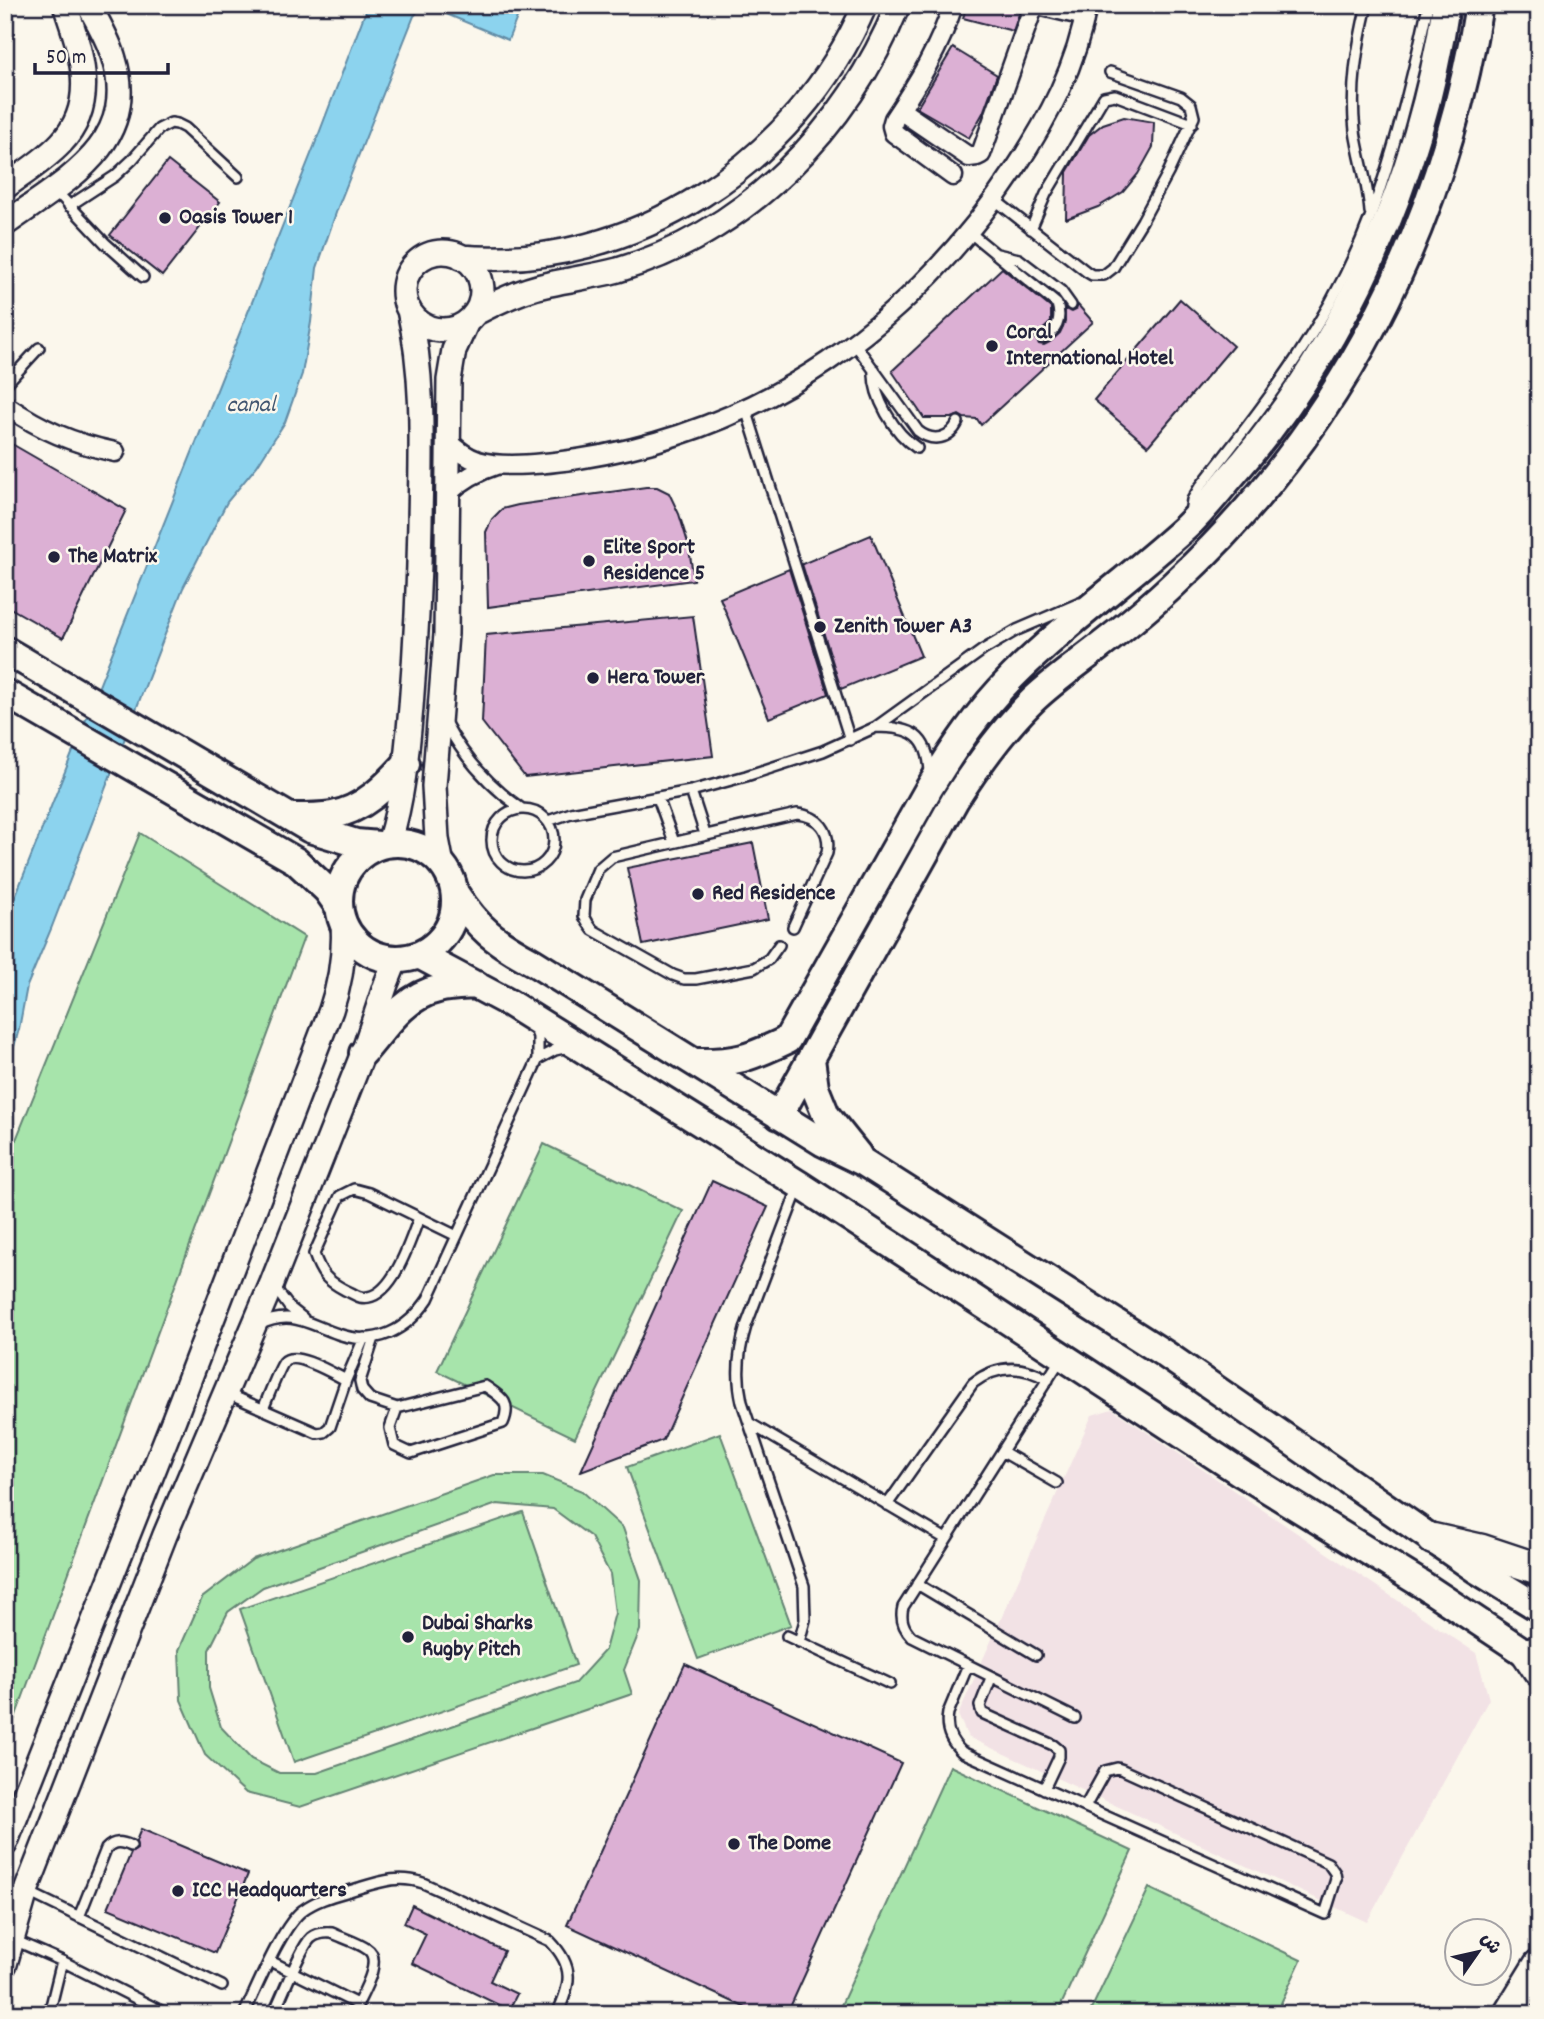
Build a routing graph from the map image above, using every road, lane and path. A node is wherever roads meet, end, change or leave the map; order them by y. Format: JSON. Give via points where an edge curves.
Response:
{"nodes":[{"id":1,"x":65,"y":5,"type":"edge"},
{"id":2,"x":89,"y":5,"type":"edge"},
{"id":3,"x":865,"y":5,"type":"edge"},
{"id":4,"x":898,"y":5,"type":"edge"},
{"id":5,"x":953,"y":5,"type":"edge"},
{"id":6,"x":1036,"y":5,"type":"edge"},
{"id":7,"x":1367,"y":5,"type":"edge"},
{"id":8,"x":1428,"y":5,"type":"edge"},
{"id":9,"x":1446,"y":5,"type":"edge"},
{"id":10,"x":1479,"y":5,"type":"edge"},
{"id":11,"x":1057,"y":8,"type":"edge"},
{"id":12,"x":1086,"y":11,"type":"edge"},
{"id":13,"x":1110,"y":72,"type":"dead end"},
{"id":14,"x":1422,"y":79,"type":"junction"},
{"id":15,"x":900,"y":110,"type":"junction"},
{"id":16,"x":1192,"y":124,"type":"junction"},
{"id":17,"x":953,"y":176,"type":"dead end"},
{"id":18,"x":238,"y":177,"type":"dead end"},
{"id":19,"x":5,"y":187,"type":"edge"},
{"id":20,"x":61,"y":197,"type":"junction"},
{"id":21,"x":995,"y":200,"type":"junction"},
{"id":22,"x":1379,"y":220,"type":"junction"},
{"id":23,"x":5,"y":224,"type":"edge"},
{"id":24,"x":1031,"y":229,"type":"junction"},
{"id":25,"x":968,"y":231,"type":"junction"},
{"id":26,"x":996,"y":254,"type":"junction"},
{"id":27,"x":461,"y":257,"type":"junction"},
{"id":28,"x":143,"y":277,"type":"dead end"},
{"id":29,"x":1071,"y":305,"type":"dead end"},
{"id":30,"x":409,"y":310,"type":"junction"},
{"id":31,"x":471,"y":317,"type":"junction"},
{"id":32,"x":1042,"y":338,"type":"dead end"},
{"id":33,"x":855,"y":344,"type":"junction"},
{"id":34,"x":39,"y":348,"type":"dead end"},
{"id":35,"x":874,"y":369,"type":"junction"},
{"id":36,"x":5,"y":385,"type":"edge"},
{"id":37,"x":5,"y":405,"type":"edge"},
{"id":38,"x":746,"y":409,"type":"junction"},
{"id":39,"x":958,"y":422,"type":"dead end"},
{"id":40,"x":448,"y":441,"type":"junction"},
{"id":41,"x":918,"y":448,"type":"dead end"},
{"id":42,"x":115,"y":452,"type":"dead end"},
{"id":43,"x":499,"y":464,"type":"junction"},
{"id":44,"x":449,"y":492,"type":"junction"},
{"id":45,"x":1108,"y":592,"type":"junction"},
{"id":46,"x":5,"y":650,"type":"edge"},
{"id":47,"x":5,"y":693,"type":"edge"},
{"id":48,"x":439,"y":711,"type":"junction"},
{"id":49,"x":876,"y":727,"type":"junction"},
{"id":50,"x":850,"y":740,"type":"junction"},
{"id":51,"x":406,"y":764,"type":"junction"},
{"id":52,"x":928,"y":790,"type":"junction"},
{"id":53,"x":691,"y":791,"type":"junction"},
{"id":54,"x":659,"y":798,"type":"junction"},
{"id":55,"x":522,"y":809,"type":"junction"},
{"id":56,"x":289,"y":818,"type":"junction"},
{"id":57,"x":548,"y":821,"type":"junction"},
{"id":58,"x":705,"y":834,"type":"junction"},
{"id":59,"x":674,"y":842,"type":"junction"},
{"id":60,"x":384,"y":844,"type":"junction"},
{"id":61,"x":442,"y":865,"type":"junction"},
{"id":62,"x":454,"y":893,"type":"junction"},
{"id":63,"x":341,"y":915,"type":"junction"},
{"id":64,"x":793,"y":927,"type":"dead end"},
{"id":65,"x":779,"y":945,"type":"dead end"},
{"id":66,"x":408,"y":957,"type":"junction"},
{"id":67,"x":477,"y":985,"type":"junction"},
{"id":68,"x":530,"y":1018,"type":"junction"},
{"id":69,"x":577,"y":1046,"type":"junction"},
{"id":70,"x":363,"y":1054,"type":"junction"},
{"id":71,"x":538,"y":1059,"type":"junction"},
{"id":72,"x":811,"y":1059,"type":"junction"},
{"id":73,"x":694,"y":1062,"type":"junction"},
{"id":74,"x":779,"y":1116,"type":"junction"},
{"id":75,"x":863,"y":1162,"type":"junction"},
{"id":76,"x":800,"y":1185,"type":"junction"},
{"id":77,"x":419,"y":1218,"type":"junction"},
{"id":78,"x":457,"y":1236,"type":"junction"},
{"id":79,"x":272,"y":1283,"type":"junction"},
{"id":80,"x":304,"y":1320,"type":"junction"},
{"id":81,"x":253,"y":1329,"type":"junction"},
{"id":82,"x":369,"y":1338,"type":"junction"},
{"id":83,"x":1063,"y":1356,"type":"junction"},
{"id":84,"x":346,"y":1380,"type":"junction"},
{"id":85,"x":1048,"y":1380,"type":"junction"},
{"id":86,"x":226,"y":1393,"type":"junction"},
{"id":87,"x":397,"y":1408,"type":"junction"},
{"id":88,"x":263,"y":1409,"type":"junction"},
{"id":89,"x":749,"y":1423,"type":"junction"},
{"id":90,"x":1003,"y":1452,"type":"junction"},
{"id":91,"x":160,"y":1456,"type":"junction"},
{"id":92,"x":1056,"y":1483,"type":"dead end"},
{"id":93,"x":887,"y":1504,"type":"junction"},
{"id":94,"x":165,"y":1535,"type":"junction"},
{"id":95,"x":946,"y":1539,"type":"junction"},
{"id":96,"x":1433,"y":1539,"type":"junction"},
{"id":97,"x":1539,"y":1569,"type":"edge"},
{"id":98,"x":917,"y":1584,"type":"junction"},
{"id":99,"x":1539,"y":1608,"type":"edge"},
{"id":100,"x":787,"y":1636,"type":"dead end"},
{"id":101,"x":799,"y":1642,"type":"junction"},
{"id":102,"x":1036,"y":1655,"type":"dead end"},
{"id":103,"x":1535,"y":1662,"type":"edge"},
{"id":104,"x":968,"y":1665,"type":"junction"},
{"id":105,"x":992,"y":1678,"type":"junction"},
{"id":106,"x":890,"y":1684,"type":"dead end"},
{"id":107,"x":1075,"y":1718,"type":"dead end"},
{"id":108,"x":1044,"y":1789,"type":"junction"},
{"id":109,"x":1085,"y":1807,"type":"junction"},
{"id":110,"x":5,"y":1844,"type":"edge"},
{"id":111,"x":131,"y":1846,"type":"dead end"},
{"id":112,"x":26,"y":1891,"type":"junction"},
{"id":113,"x":79,"y":1917,"type":"junction"},
{"id":114,"x":12,"y":1939,"type":"junction"},
{"id":115,"x":62,"y":1961,"type":"junction"},
{"id":116,"x":270,"y":1961,"type":"junction"},
{"id":117,"x":5,"y":1964,"type":"edge"},
{"id":118,"x":1539,"y":1965,"type":"edge"},
{"id":119,"x":293,"y":1972,"type":"junction"},
{"id":120,"x":222,"y":1986,"type":"dead end"},
{"id":121,"x":357,"y":2004,"type":"junction"},
{"id":122,"x":49,"y":2014,"type":"edge"},
{"id":123,"x":167,"y":2014,"type":"edge"},
{"id":124,"x":244,"y":2014,"type":"edge"},
{"id":125,"x":276,"y":2014,"type":"edge"},
{"id":126,"x":353,"y":2014,"type":"edge"},
{"id":127,"x":557,"y":2014,"type":"edge"},
{"id":128,"x":1509,"y":2014,"type":"edge"}],
"edges":[{"from":1,"to":19,"type":"street","via":[[82,55],[80,111],[60,144]]},
{"from":2,"to":20,"type":"street","via":[[114,57],[117,113],[107,137]]},
{"from":3,"to":27,"type":"street","via":[[833,67],[806,105],[758,154],[705,195],[624,235],[581,248],[511,259]]},
{"from":4,"to":31,"type":"street","via":[[847,102],[806,152],[732,214],[658,256],[524,291]]},
{"from":5,"to":15,"type":"street","via":[[929,65]]},
{"from":6,"to":11,"type":"street"},
{"from":6,"to":15,"type":"street","via":[[981,153],[968,157]]},
{"from":7,"to":22,"type":"lane","via":[[1354,69],[1353,111],[1367,187]]},
{"from":8,"to":14,"type":"lane"},
{"from":9,"to":14,"type":"main road"},
{"from":10,"to":72,"type":"main road","via":[[1452,133],[1428,206],[1392,289],[1322,411],[1268,483],[1208,551],[1142,613],[1048,687],[1004,731],[955,800]]},
{"from":11,"to":12,"type":"street"},
{"from":12,"to":21,"type":"street","via":[[1072,62],[1050,114]]},
{"from":13,"to":16,"type":"lane","via":[[1187,100],[1194,111]]},
{"from":14,"to":22,"type":"main road","via":[[1414,144]]},
{"from":15,"to":17,"type":"street","via":[[892,122],[894,133]]},
{"from":16,"to":24,"type":"lane","via":[[1115,95],[1104,97],[1046,194]]},
{"from":16,"to":24,"type":"lane","via":[[1142,221],[1109,272],[1092,275]]},
{"from":18,"to":20,"type":"lane","via":[[185,128],[171,124],[159,129],[115,176]]},
{"from":20,"to":23,"type":"street"},
{"from":20,"to":28,"type":"lane"},
{"from":21,"to":24,"type":"lane"},
{"from":21,"to":25,"type":"street"},
{"from":22,"to":45,"type":"main road","via":[[1348,308],[1303,384],[1251,455],[1188,526]]},
{"from":25,"to":26,"type":"lane"},
{"from":25,"to":33,"type":"street","via":[[917,290]]},
{"from":26,"to":29,"type":"lane","via":[[1020,259],[1061,291]]},
{"from":26,"to":32,"type":"lane","via":[[1057,304],[1058,325]]},
{"from":27,"to":30,"type":"street","via":[[437,253],[415,264],[404,286]]},
{"from":27,"to":31,"type":"street","via":[[481,282],[480,303]]},
{"from":30,"to":31,"type":"street","via":[[417,321],[442,330]]},
{"from":30,"to":51,"type":"street","via":[[418,357],[421,474],[415,660]]},
{"from":31,"to":40,"type":"street","via":[[450,365]]},
{"from":33,"to":35,"type":"lane"},
{"from":33,"to":38,"type":"street","via":[[807,377]]},
{"from":34,"to":36,"type":"lane"},
{"from":35,"to":39,"type":"lane","via":[[924,435],[944,437]]},
{"from":35,"to":41,"type":"lane","via":[[878,400],[904,438]]},
{"from":37,"to":42,"type":"street","via":[[52,432]]},
{"from":38,"to":43,"type":"street","via":[[674,437],[609,454],[556,463]]},
{"from":38,"to":50,"type":"lane"},
{"from":40,"to":43,"type":"street","via":[[477,461]]},
{"from":40,"to":44,"type":"street"},
{"from":43,"to":44,"type":"street","via":[[477,472]]},
{"from":44,"to":48,"type":"street"},
{"from":45,"to":49,"type":"lane","via":[[1017,630]]},
{"from":45,"to":52,"type":"main road","via":[[1012,677],[981,712]]},
{"from":46,"to":56,"type":"main road"},
{"from":47,"to":63,"type":"main road","via":[[296,861],[327,890]]},
{"from":48,"to":55,"type":"lane","via":[[486,780]]},
{"from":48,"to":61,"type":"street","via":[[434,812]]},
{"from":49,"to":50,"type":"lane"},
{"from":49,"to":52,"type":"lane","via":[[907,730],[921,740],[929,754]]},
{"from":50,"to":53,"type":"lane"},
{"from":51,"to":56,"type":"main road","via":[[360,805],[334,815]]},
{"from":51,"to":60,"type":"street","via":[[400,803]]},
{"from":52,"to":73,"type":"main road","via":[[788,1040],[738,1061]]},
{"from":53,"to":54,"type":"lane"},
{"from":53,"to":58,"type":"lane"},
{"from":54,"to":57,"type":"lane"},
{"from":54,"to":59,"type":"lane"},
{"from":55,"to":57,"type":"lane"},
{"from":55,"to":57,"type":"lane","via":[[504,816],[493,832],[494,851],[506,866],[524,872],[549,858],[554,839]]},
{"from":56,"to":60,"type":"main road","via":[[328,836]]},
{"from":58,"to":59,"type":"lane"},
{"from":58,"to":64,"type":"lane","via":[[797,814],[820,822],[828,836],[827,853]]},
{"from":59,"to":65,"type":"lane","via":[[604,862],[592,880],[584,908],[593,929],[684,979],[754,968],[769,959]]},
{"from":60,"to":61,"type":"main road","via":[[418,847]]},
{"from":60,"to":63,"type":"main road","via":[[365,852],[344,876]]},
{"from":61,"to":62,"type":"main road"},
{"from":62,"to":66,"type":"main road","via":[[455,908],[447,930],[432,947]]},
{"from":62,"to":73,"type":"main road","via":[[475,922],[501,945]]},
{"from":63,"to":66,"type":"main road","via":[[359,945],[370,953],[383,958]]},
{"from":63,"to":91,"type":"street","via":[[344,959],[337,993]]},
{"from":66,"to":67,"type":"main road"},
{"from":66,"to":70,"type":"street","via":[[386,984]]},
{"from":67,"to":68,"type":"main road"},
{"from":67,"to":70,"type":"main road","via":[[420,995],[406,1004]]},
{"from":68,"to":69,"type":"main road"},
{"from":68,"to":71,"type":"lane","via":[[538,1037]]},
{"from":69,"to":71,"type":"lane"},
{"from":69,"to":76,"type":"main road"},
{"from":70,"to":79,"type":"street"},
{"from":71,"to":78,"type":"lane"},
{"from":72,"to":74,"type":"main road"},
{"from":72,"to":75,"type":"main road","via":[[815,1088],[826,1115]]},
{"from":73,"to":74,"type":"main road"},
{"from":74,"to":75,"type":"main road"},
{"from":75,"to":96,"type":"main road","via":[[1165,1354]]},
{"from":76,"to":83,"type":"main road"},
{"from":76,"to":89,"type":"lane","via":[[741,1341],[738,1387]]},
{"from":77,"to":77,"type":"lane","via":[[354,1189],[340,1196],[314,1254],[319,1268],[329,1282],[361,1297],[373,1295],[387,1287]]},
{"from":77,"to":78,"type":"lane"},
{"from":78,"to":82,"type":"lane","via":[[418,1313],[398,1329]]},
{"from":79,"to":80,"type":"lane"},
{"from":79,"to":81,"type":"street"},
{"from":80,"to":81,"type":"lane","via":[[283,1317]]},
{"from":80,"to":82,"type":"lane","via":[[339,1335]]},
{"from":81,"to":86,"type":"street"},
{"from":82,"to":84,"type":"lane"},
{"from":82,"to":87,"type":"lane","via":[[362,1390],[370,1399]]},
{"from":83,"to":85,"type":"lane"},
{"from":83,"to":103,"type":"main road","via":[[1423,1585]]},
{"from":84,"to":88,"type":"lane","via":[[292,1357],[284,1362]]},
{"from":84,"to":88,"type":"lane","via":[[330,1427],[324,1432]]},
{"from":85,"to":90,"type":"lane"},
{"from":85,"to":93,"type":"lane","via":[[1016,1368],[993,1371],[973,1383]]},
{"from":86,"to":88,"type":"lane"},
{"from":86,"to":94,"type":"street"},
{"from":87,"to":87,"type":"lane","via":[[390,1428],[394,1445],[411,1453],[503,1423],[507,1412],[503,1398],[485,1386]]},
{"from":89,"to":93,"type":"lane"},
{"from":89,"to":101,"type":"lane","via":[[804,1586],[805,1620]]},
{"from":90,"to":92,"type":"lane"},
{"from":90,"to":95,"type":"lane"},
{"from":91,"to":94,"type":"street","via":[[176,1467],[179,1479]]},
{"from":91,"to":110,"type":"street"},
{"from":93,"to":95,"type":"lane"},
{"from":94,"to":112,"type":"street"},
{"from":95,"to":98,"type":"lane"},
{"from":96,"to":97,"type":"main road"},
{"from":96,"to":99,"type":"main road"},
{"from":98,"to":102,"type":"lane"},
{"from":98,"to":104,"type":"lane","via":[[903,1607],[901,1619],[907,1632]]},
{"from":100,"to":101,"type":"lane"},
{"from":101,"to":106,"type":"lane"},
{"from":104,"to":105,"type":"lane"},
{"from":104,"to":108,"type":"lane","via":[[948,1713],[954,1743],[968,1755]]},
{"from":105,"to":107,"type":"lane"},
{"from":105,"to":108,"type":"lane","via":[[980,1706],[982,1713],[1059,1750]]},
{"from":108,"to":109,"type":"lane"},
{"from":109,"to":109,"type":"lane","via":[[1105,1770],[1123,1770],[1328,1863],[1336,1879],[1325,1914]]},
{"from":111,"to":113,"type":"lane","via":[[118,1842],[106,1849]]},
{"from":112,"to":113,"type":"lane"},
{"from":112,"to":114,"type":"street"},
{"from":113,"to":120,"type":"lane"},
{"from":114,"to":115,"type":"lane"},
{"from":114,"to":117,"type":"street"},
{"from":115,"to":122,"type":"lane"},
{"from":115,"to":123,"type":"lane"},
{"from":116,"to":119,"type":"lane"},
{"from":116,"to":124,"type":"lane"},
{"from":116,"to":127,"type":"lane","via":[[291,1922],[311,1905],[383,1880],[403,1878],[550,1941],[566,1962],[569,1980]]},
{"from":118,"to":128,"type":"main road"},
{"from":119,"to":121,"type":"lane"},
{"from":119,"to":121,"type":"lane","via":[[309,1939],[320,1933],[332,1933],[369,1950],[374,1966]]},
{"from":119,"to":125,"type":"lane"},
{"from":121,"to":126,"type":"lane"}]}
